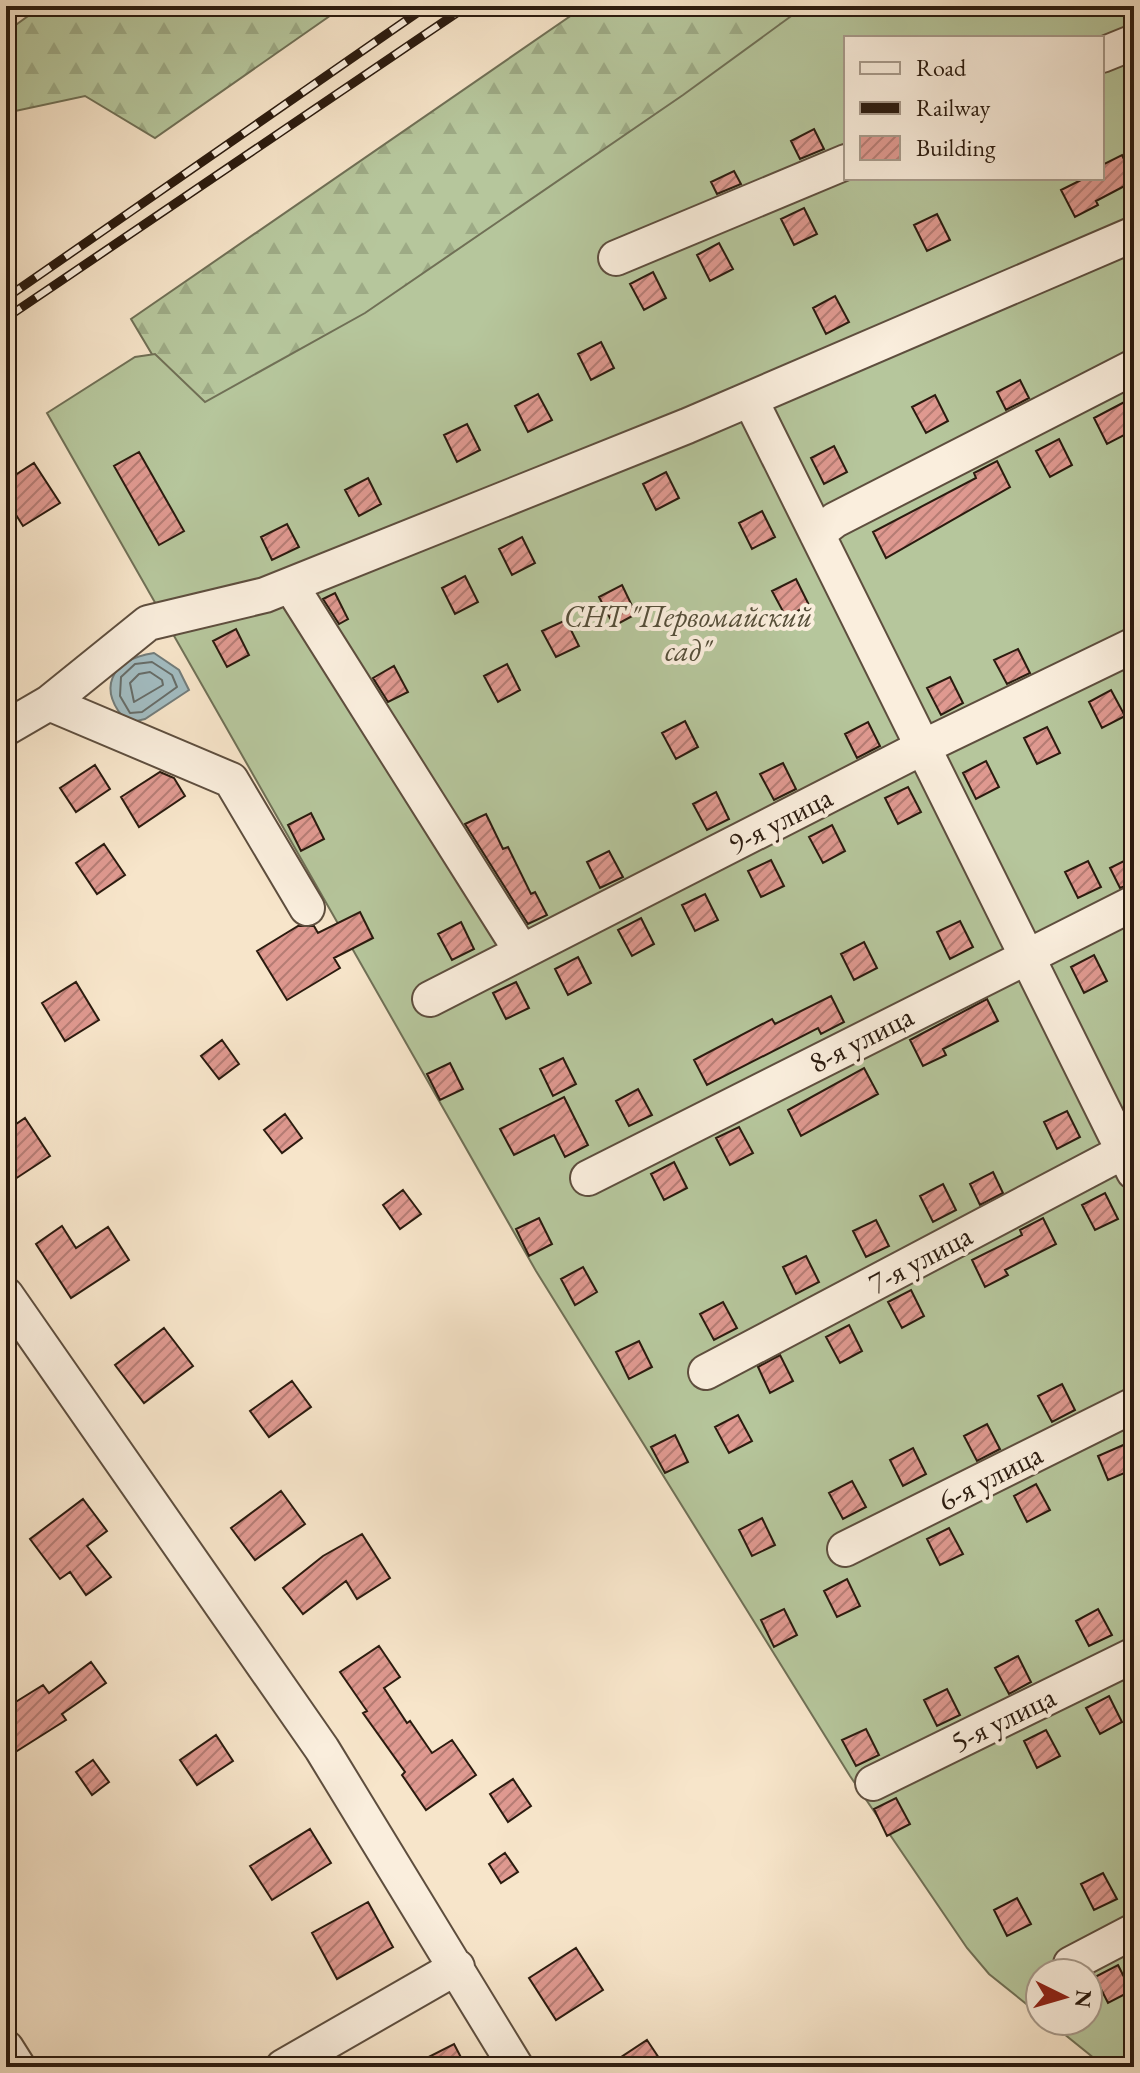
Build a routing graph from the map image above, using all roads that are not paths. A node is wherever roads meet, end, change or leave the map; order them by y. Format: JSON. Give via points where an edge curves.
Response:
{"nodes":[{"id":1,"x":1134,"y":42,"type":"edge"},
{"id":2,"x":1104,"y":54,"type":"edge"},
{"id":3,"x":844,"y":163,"type":"edge"},
{"id":4,"x":1134,"y":234,"type":"edge"},
{"id":5,"x":616,"y":258,"type":"dead end"},
{"id":6,"x":1134,"y":367,"type":"edge"},
{"id":7,"x":750,"y":399,"type":"junction"},
{"id":8,"x":817,"y":534,"type":"junction"},
{"id":9,"x":298,"y":597,"type":"dead end"},
{"id":10,"x":1134,"y":645,"type":"edge"},
{"id":11,"x":49,"y":703,"type":"junction"},
{"id":12,"x":6,"y":728,"type":"edge"},
{"id":13,"x":923,"y":747,"type":"junction"},
{"id":14,"x":1134,"y":903,"type":"edge"},
{"id":15,"x":307,"y":908,"type":"dead end"},
{"id":16,"x":522,"y":952,"type":"junction"},
{"id":17,"x":1026,"y":955,"type":"junction"},
{"id":18,"x":430,"y":999,"type":"dead end"},
{"id":19,"x":1130,"y":1156,"type":"edge"},
{"id":20,"x":588,"y":1178,"type":"dead end"},
{"id":21,"x":6,"y":1295,"type":"edge"},
{"id":22,"x":706,"y":1372,"type":"dead end"},
{"id":23,"x":1134,"y":1405,"type":"edge"},
{"id":24,"x":845,"y":1549,"type":"dead end"},
{"id":25,"x":1134,"y":1655,"type":"edge"},
{"id":26,"x":873,"y":1783,"type":"dead end"},
{"id":27,"x":1134,"y":1931,"type":"edge"},
{"id":28,"x":1084,"y":1957,"type":"edge"},
{"id":29,"x":457,"y":1967,"type":"junction"},
{"id":30,"x":6,"y":2048,"type":"edge"},
{"id":31,"x":18,"y":2067,"type":"edge"},
{"id":32,"x":283,"y":2067,"type":"edge"},
{"id":33,"x":516,"y":2067,"type":"edge"}],
"edges":[{"from":1,"to":2,"type":"street"},
{"from":3,"to":5,"type":"street"},
{"from":4,"to":7,"type":"street"},
{"from":6,"to":8,"type":"street"},
{"from":7,"to":8,"type":"street"},
{"from":7,"to":11,"type":"street","via":[[265,595],[148,623]]},
{"from":8,"to":13,"type":"street"},
{"from":9,"to":16,"type":"street"},
{"from":10,"to":13,"type":"street","name":"9-я улица"},
{"from":11,"to":12,"type":"street"},
{"from":11,"to":15,"type":"street","via":[[231,780]]},
{"from":13,"to":16,"type":"street","name":"9-я улица"},
{"from":13,"to":17,"type":"street"},
{"from":14,"to":17,"type":"street","name":"8-я улица"},
{"from":16,"to":18,"type":"street","name":"9-я улица"},
{"from":17,"to":19,"type":"street"},
{"from":17,"to":20,"type":"street","name":"8-я улица"},
{"from":19,"to":22,"type":"street","name":"7-я улица"},
{"from":21,"to":29,"type":"street","via":[[322,1749]]},
{"from":23,"to":24,"type":"street","name":"6-я улица"},
{"from":25,"to":26,"type":"street","name":"5-я улица"},
{"from":27,"to":28,"type":"street"},
{"from":29,"to":32,"type":"street"},
{"from":29,"to":33,"type":"street"},
{"from":30,"to":31,"type":"street"}]}
